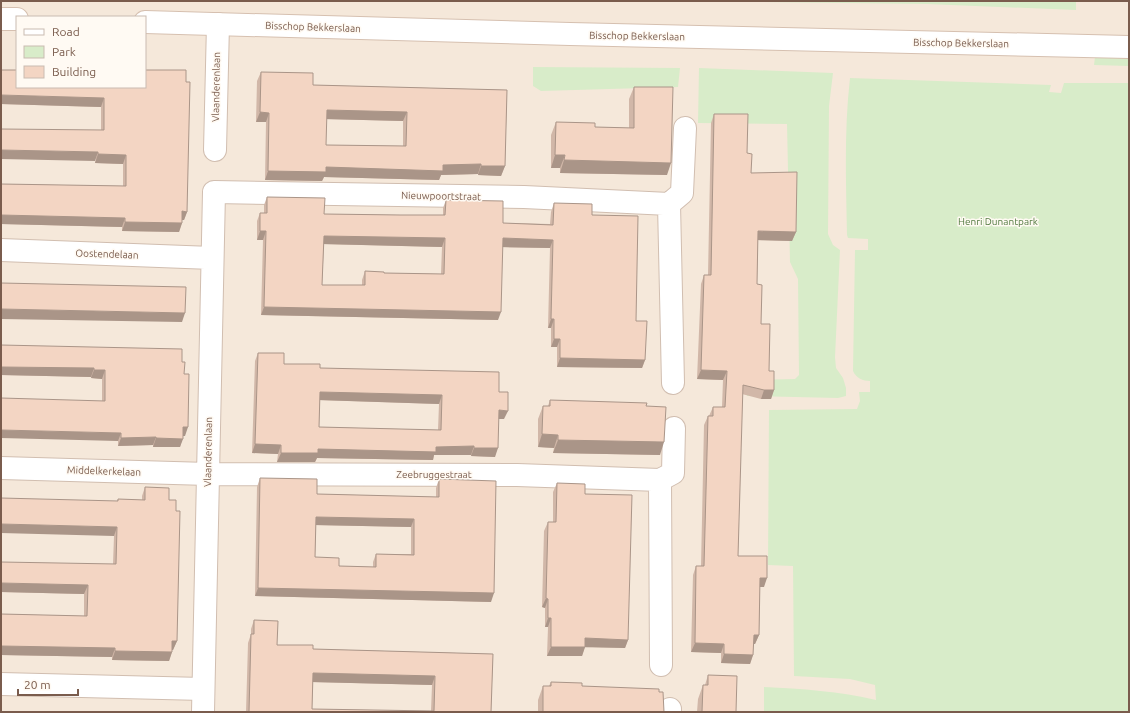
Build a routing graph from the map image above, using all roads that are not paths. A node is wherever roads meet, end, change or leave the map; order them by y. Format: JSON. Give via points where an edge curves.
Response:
{"nodes":[{"id":1,"x":1,"y":19,"type":"edge"},
{"id":2,"x":16,"y":19,"type":"edge"},
{"id":3,"x":146,"y":22,"type":"edge"},
{"id":4,"x":218,"y":24,"type":"junction"},
{"id":5,"x":1129,"y":47,"type":"edge"},
{"id":6,"x":685,"y":128,"type":"dead end"},
{"id":7,"x":215,"y":150,"type":"dead end"},
{"id":8,"x":214,"y":192,"type":"joint"},
{"id":9,"x":669,"y":204,"type":"junction"},
{"id":10,"x":1,"y":250,"type":"edge"},
{"id":11,"x":212,"y":258,"type":"junction"},
{"id":12,"x":673,"y":382,"type":"dead end"},
{"id":13,"x":674,"y":428,"type":"dead end"},
{"id":14,"x":1,"y":468,"type":"edge"},
{"id":15,"x":208,"y":474,"type":"junction"},
{"id":16,"x":660,"y":480,"type":"junction"},
{"id":17,"x":661,"y":665,"type":"dead end"},
{"id":18,"x":1,"y":684,"type":"edge"},
{"id":19,"x":203,"y":689,"type":"junction"},
{"id":20,"x":203,"y":712,"type":"edge"}],
"edges":[{"from":1,"to":2,"type":"street"},
{"from":3,"to":4,"type":"street","name":"Bisschop Bekkerslaan"},
{"from":4,"to":5,"type":"street","name":"Bisschop Bekkerslaan"},
{"from":4,"to":7,"type":"street","name":"Vlaanderenlaan"},
{"from":6,"to":9,"type":"street","via":[[682,193]]},
{"from":8,"to":9,"type":"street","name":"Nieuwpoortstraat","via":[[524,197]]},
{"from":8,"to":11,"type":"street","name":"Vlaanderenlaan"},
{"from":9,"to":12,"type":"street"},
{"from":10,"to":11,"type":"street","name":"Oostendelaan"},
{"from":11,"to":15,"type":"street","name":"Vlaanderenlaan"},
{"from":13,"to":16,"type":"street","via":[[673,473]]},
{"from":14,"to":15,"type":"street","name":"Middelkerkelaan"},
{"from":15,"to":16,"type":"street","name":"Zeebruggestraat","via":[[517,475]]},
{"from":15,"to":19,"type":"street","name":"Vlaanderenlaan"},
{"from":16,"to":17,"type":"street"},
{"from":18,"to":19,"type":"street"},
{"from":19,"to":20,"type":"street","name":"Vlaanderenlaan"}]}
